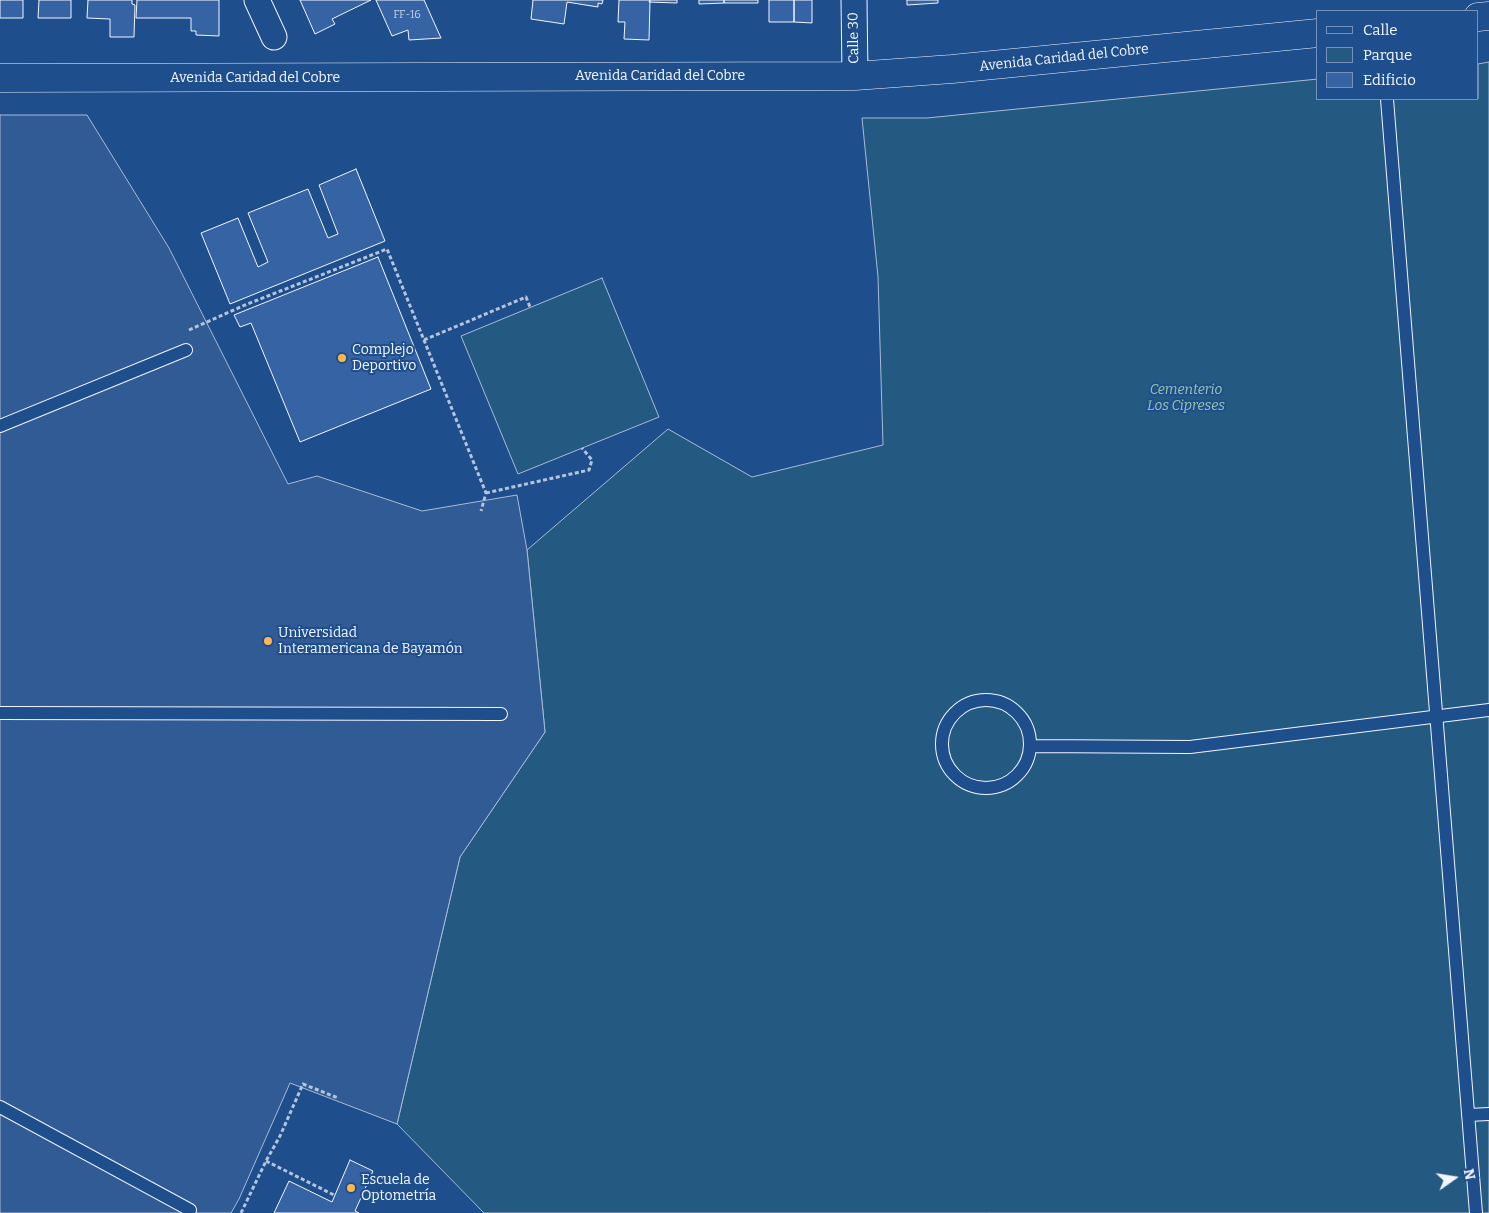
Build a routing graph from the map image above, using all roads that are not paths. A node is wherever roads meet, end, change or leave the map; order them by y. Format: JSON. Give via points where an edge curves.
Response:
{"nodes":[{"id":1,"x":256,"y":0,"type":"edge"},
{"id":2,"x":854,"y":0,"type":"edge"},
{"id":3,"x":1316,"y":33,"type":"edge"},
{"id":4,"x":274,"y":37,"type":"dead end"},
{"id":5,"x":855,"y":76,"type":"junction"},
{"id":6,"x":0,"y":78,"type":"edge"},
{"id":7,"x":1387,"y":100,"type":"edge"},
{"id":8,"x":186,"y":350,"type":"dead end"},
{"id":9,"x":0,"y":426,"type":"edge"},
{"id":10,"x":1489,"y":710,"type":"edge"},
{"id":11,"x":0,"y":713,"type":"edge"},
{"id":12,"x":501,"y":714,"type":"dead end"},
{"id":13,"x":1437,"y":716,"type":"junction"},
{"id":14,"x":1031,"y":746,"type":"junction"},
{"id":15,"x":0,"y":1107,"type":"edge"},
{"id":16,"x":1489,"y":1114,"type":"edge"},
{"id":17,"x":1468,"y":1115,"type":"junction"},
{"id":18,"x":190,"y":1210,"type":"dead end"},
{"id":19,"x":1476,"y":1213,"type":"edge"}],
"edges":[{"from":1,"to":4,"type":"street"},
{"from":2,"to":5,"type":"street","name":"Calle 30"},
{"from":3,"to":5,"type":"street","name":"Avenida Caridad del Cobre"},
{"from":5,"to":6,"type":"street","name":"Avenida Caridad del Cobre"},
{"from":7,"to":13,"type":"lane"},
{"from":8,"to":9,"type":"lane"},
{"from":10,"to":13,"type":"lane"},
{"from":11,"to":12,"type":"lane"},
{"from":13,"to":14,"type":"lane","via":[[1190,747]]},
{"from":13,"to":17,"type":"lane"},
{"from":14,"to":14,"type":"lane","via":[[1029,731],[1022,718],[997,700],[967,703],[946,724],[941,739],[942,754],[948,768],[958,779],[983,789],[998,788],[1011,782],[1028,760]]},
{"from":15,"to":18,"type":"lane"},
{"from":16,"to":17,"type":"lane"},
{"from":17,"to":19,"type":"lane"}]}
